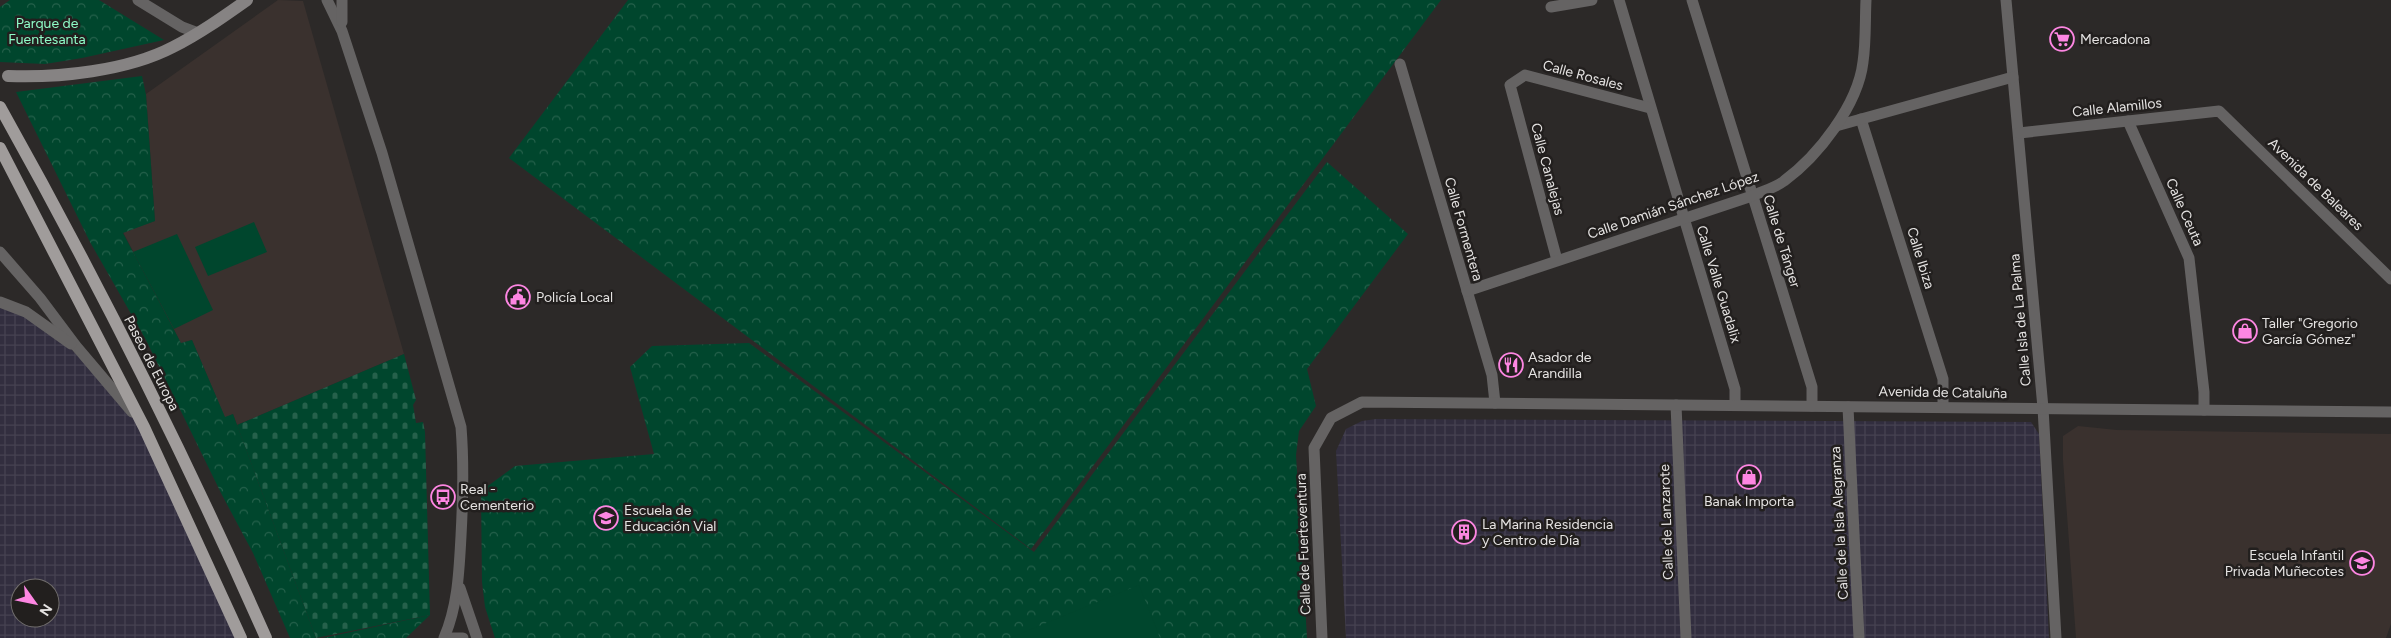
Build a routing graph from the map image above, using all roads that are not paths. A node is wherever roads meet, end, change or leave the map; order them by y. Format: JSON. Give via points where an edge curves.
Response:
{"nodes":[{"id":1,"x":138,"y":0,"type":"edge"},
{"id":2,"x":247,"y":0,"type":"edge"},
{"id":3,"x":328,"y":0,"type":"edge"},
{"id":4,"x":342,"y":0,"type":"edge"},
{"id":5,"x":1592,"y":0,"type":"edge"},
{"id":6,"x":1619,"y":0,"type":"edge"},
{"id":7,"x":1692,"y":0,"type":"edge"},
{"id":8,"x":1866,"y":0,"type":"edge"},
{"id":9,"x":2006,"y":0,"type":"edge"},
{"id":10,"x":1551,"y":7,"type":"dead end"},
{"id":11,"x":342,"y":31,"type":"junction"},
{"id":12,"x":198,"y":33,"type":"junction"},
{"id":13,"x":1400,"y":64,"type":"dead end"},
{"id":14,"x":8,"y":76,"type":"dead end"},
{"id":15,"x":2013,"y":77,"type":"junction"},
{"id":16,"x":1510,"y":85,"type":"joint"},
{"id":17,"x":0,"y":107,"type":"edge"},
{"id":18,"x":1650,"y":108,"type":"junction"},
{"id":19,"x":2219,"y":111,"type":"joint"},
{"id":20,"x":1861,"y":119,"type":"junction"},
{"id":21,"x":2128,"y":121,"type":"junction"},
{"id":22,"x":1836,"y":126,"type":"junction"},
{"id":23,"x":2018,"y":133,"type":"junction"},
{"id":24,"x":0,"y":148,"type":"edge"},
{"id":25,"x":1752,"y":196,"type":"junction"},
{"id":26,"x":1684,"y":218,"type":"junction"},
{"id":27,"x":0,"y":252,"type":"edge"},
{"id":28,"x":1557,"y":260,"type":"junction"},
{"id":29,"x":2391,"y":279,"type":"edge"},
{"id":30,"x":1467,"y":291,"type":"junction"},
{"id":31,"x":0,"y":302,"type":"edge"},
{"id":32,"x":76,"y":346,"type":"junction"},
{"id":33,"x":1495,"y":403,"type":"junction"},
{"id":34,"x":1676,"y":405,"type":"junction"},
{"id":35,"x":1736,"y":405,"type":"junction"},
{"id":36,"x":1812,"y":406,"type":"junction"},
{"id":37,"x":1848,"y":407,"type":"junction"},
{"id":38,"x":1943,"y":408,"type":"junction"},
{"id":39,"x":2043,"y":408,"type":"junction"},
{"id":40,"x":2204,"y":410,"type":"junction"},
{"id":41,"x":2391,"y":412,"type":"edge"},
{"id":42,"x":144,"y":427,"type":"junction"},
{"id":43,"x":1314,"y":448,"type":"joint"},
{"id":44,"x":459,"y":584,"type":"junction"},
{"id":45,"x":241,"y":638,"type":"edge"},
{"id":46,"x":266,"y":638,"type":"edge"},
{"id":47,"x":444,"y":638,"type":"edge"},
{"id":48,"x":452,"y":638,"type":"edge"},
{"id":49,"x":463,"y":638,"type":"edge"},
{"id":50,"x":477,"y":638,"type":"edge"},
{"id":51,"x":1322,"y":638,"type":"edge"},
{"id":52,"x":1686,"y":638,"type":"edge"},
{"id":53,"x":1859,"y":638,"type":"edge"},
{"id":54,"x":2056,"y":638,"type":"edge"}],
"edges":[{"from":1,"to":12,"type":"street"},
{"from":2,"to":12,"type":"main road"},
{"from":3,"to":11,"type":"street"},
{"from":4,"to":11,"type":"street"},
{"from":5,"to":10,"type":"street"},
{"from":6,"to":18,"type":"street","name":"Calle Valle Guadalix"},
{"from":7,"to":25,"type":"street","name":"Calle de Tánger"},
{"from":8,"to":22,"type":"street","name":"Calle Damián Sánchez López","via":[[1863,63],[1853,97]]},
{"from":9,"to":15,"type":"street","name":"Calle Isla de La Palma"},
{"from":11,"to":44,"type":"street","via":[[382,153],[462,427],[464,474]]},
{"from":12,"to":14,"type":"main road","via":[[171,48],[125,64],[52,75]]},
{"from":13,"to":30,"type":"street","name":"Calle Formentera"},
{"from":15,"to":20,"type":"street"},
{"from":15,"to":23,"type":"street","name":"Calle Isla de La Palma"},
{"from":16,"to":18,"type":"street","name":"Calle Rosales","via":[[1526,75]]},
{"from":16,"to":28,"type":"street","name":"Calle Canalejas"},
{"from":17,"to":46,"type":"main road","name":"Paseo de Europa","via":[[163,416]]},
{"from":18,"to":26,"type":"street","name":"Calle Valle Guadalix"},
{"from":19,"to":21,"type":"street","name":"Calle Alamillos"},
{"from":19,"to":29,"type":"street","name":"Avenida de Baleares"},
{"from":20,"to":22,"type":"street"},
{"from":20,"to":38,"type":"street","name":"Calle Ibiza","via":[[1943,379]]},
{"from":21,"to":23,"type":"street","name":"Calle Alamillos"},
{"from":21,"to":40,"type":"street","name":"Calle Ceuta","via":[[2189,258]]},
{"from":22,"to":25,"type":"street","name":"Calle Damián Sánchez López","via":[[1806,162],[1783,182]]},
{"from":23,"to":39,"type":"street","name":"Calle Isla de La Palma"},
{"from":24,"to":42,"type":"main road"},
{"from":25,"to":26,"type":"street","name":"Calle Damián Sánchez López"},
{"from":25,"to":36,"type":"street","name":"Calle de Tánger","via":[[1812,387]]},
{"from":26,"to":28,"type":"street","name":"Calle Damián Sánchez López"},
{"from":26,"to":35,"type":"street","name":"Calle Valle Guadalix","via":[[1735,389]]},
{"from":27,"to":32,"type":"street"},
{"from":28,"to":30,"type":"street","name":"Calle Damián Sánchez López"},
{"from":30,"to":33,"type":"street","name":"Calle Formentera","via":[[1492,375]]},
{"from":31,"to":32,"type":"street","via":[[26,312]]},
{"from":32,"to":42,"type":"street"},
{"from":33,"to":34,"type":"street","name":"Avenida de Cataluña"},
{"from":33,"to":43,"type":"street","name":"Avenida de Cataluña","via":[[1362,402],[1331,418]]},
{"from":34,"to":35,"type":"street","name":"Avenida de Cataluña"},
{"from":34,"to":52,"type":"street","name":"Calle de Lanzarote"},
{"from":35,"to":36,"type":"street","name":"Avenida de Cataluña"},
{"from":36,"to":37,"type":"street","name":"Avenida de Cataluña"},
{"from":37,"to":38,"type":"street","name":"Avenida de Cataluña"},
{"from":37,"to":53,"type":"street","name":"Calle de la Isla Alegranza"},
{"from":38,"to":39,"type":"street","name":"Avenida de Cataluña"},
{"from":39,"to":40,"type":"street","name":"Avenida de Cataluña"},
{"from":39,"to":54,"type":"street","name":"Calle Isla de La Palma"},
{"from":40,"to":41,"type":"street","name":"Avenida de Cataluña"},
{"from":42,"to":45,"type":"main road"},
{"from":43,"to":51,"type":"street","name":"Calle de Fuerteventura"},
{"from":44,"to":47,"type":"street","via":[[453,615]]},
{"from":44,"to":50,"type":"street"},
{"from":48,"to":49,"type":"street"}]}
